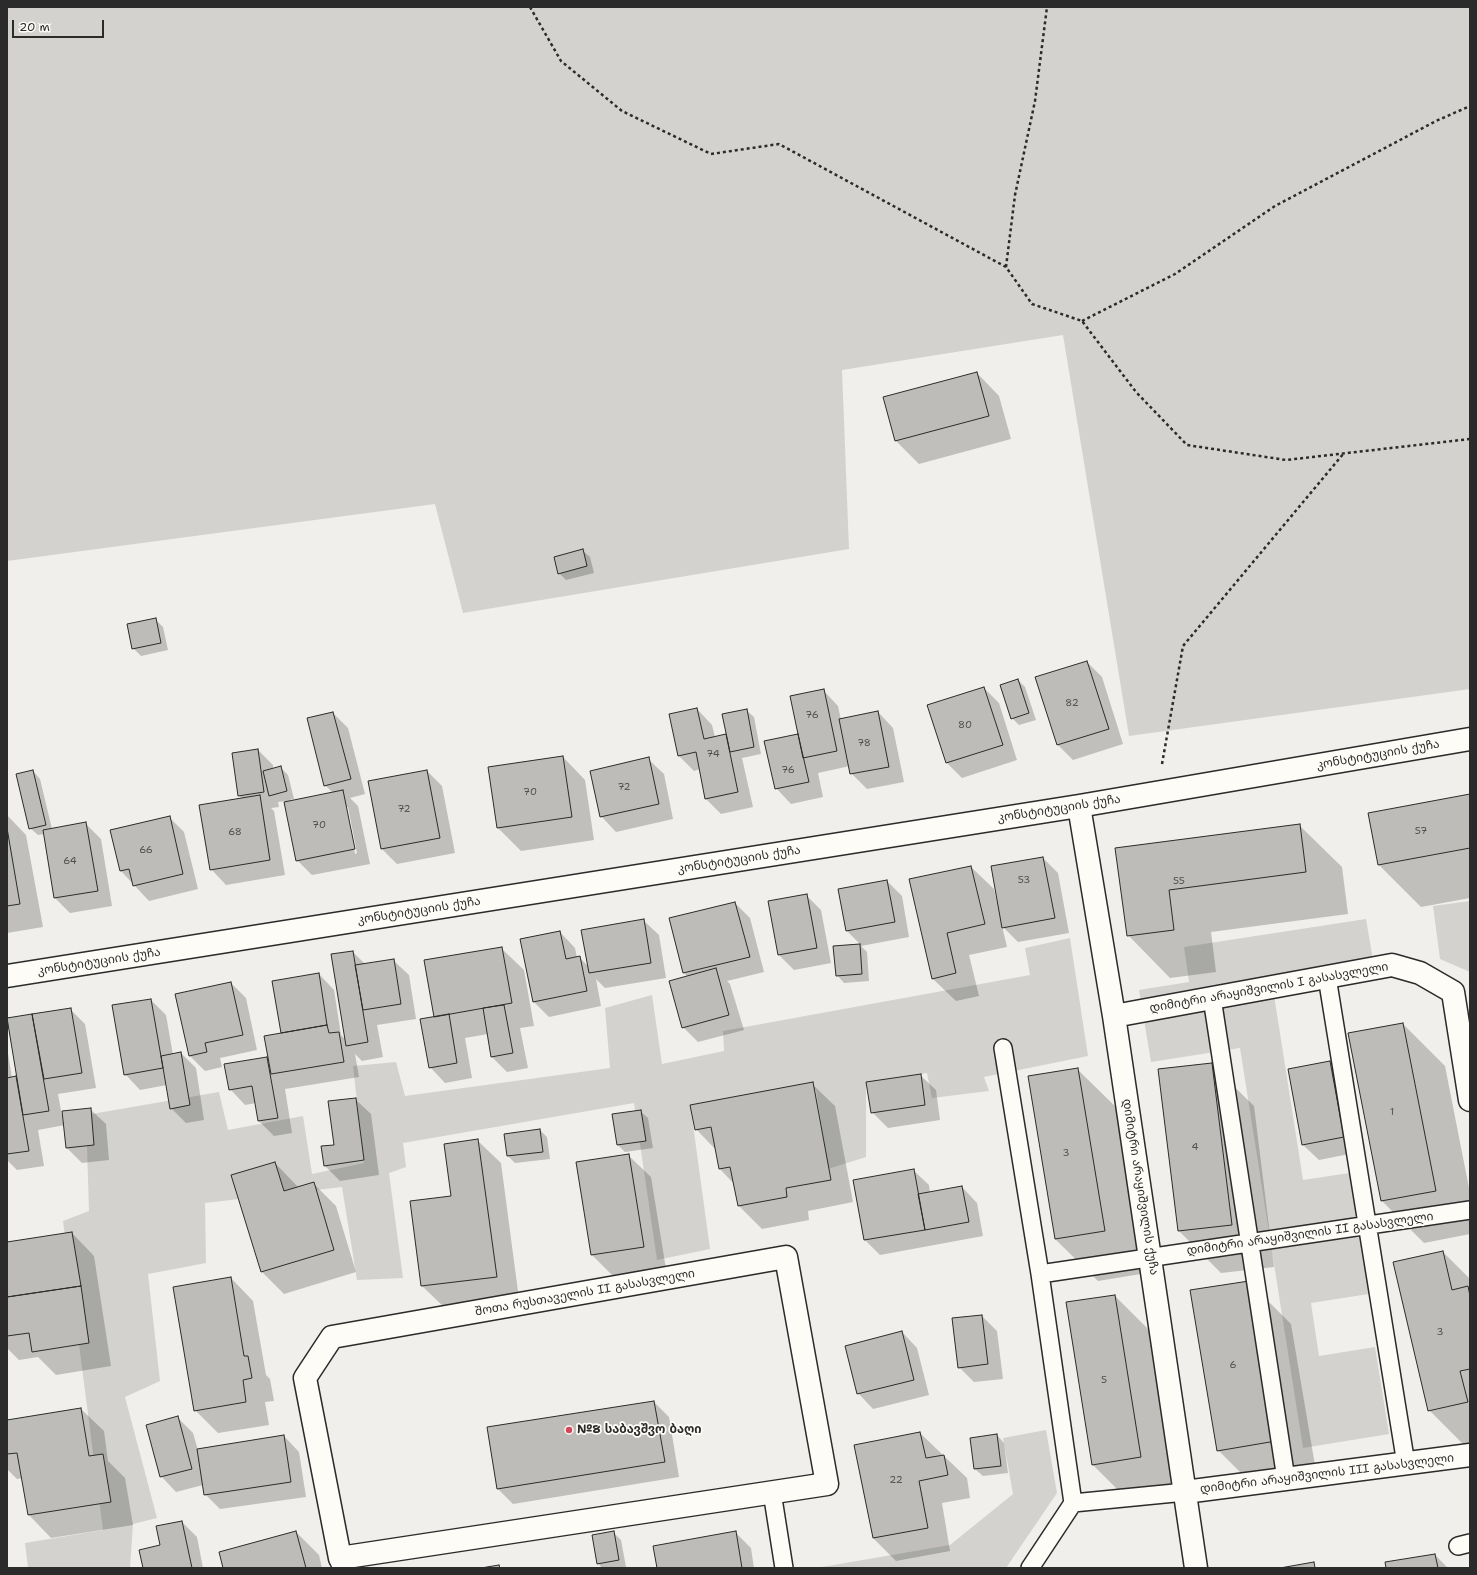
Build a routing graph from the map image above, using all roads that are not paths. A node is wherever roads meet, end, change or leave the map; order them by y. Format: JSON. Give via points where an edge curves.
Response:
{"nodes":[{"id":1,"x":1470,"y":739,"type":"edge"},
{"id":2,"x":1079,"y":806,"type":"junction"},
{"id":3,"x":7,"y":976,"type":"edge"},
{"id":4,"x":1327,"y":977,"type":"junction"},
{"id":5,"x":1212,"y":998,"type":"junction"},
{"id":6,"x":1114,"y":1016,"type":"junction"},
{"id":7,"x":1003,"y":1048,"type":"dead end"},
{"id":8,"x":1470,"y":1100,"type":"edge"},
{"id":9,"x":1470,"y":1210,"type":"edge"},
{"id":10,"x":1368,"y":1226,"type":"junction"},
{"id":11,"x":1250,"y":1243,"type":"junction"},
{"id":12,"x":1150,"y":1258,"type":"junction"},
{"id":13,"x":1040,"y":1274,"type":"junction"},
{"id":14,"x":1470,"y":1455,"type":"edge"},
{"id":15,"x":1406,"y":1464,"type":"junction"},
{"id":16,"x":1286,"y":1479,"type":"junction"},
{"id":17,"x":772,"y":1492,"type":"junction"},
{"id":18,"x":1184,"y":1492,"type":"junction"},
{"id":19,"x":1073,"y":1502,"type":"junction"},
{"id":20,"x":343,"y":1563,"type":"edge"},
{"id":21,"x":784,"y":1568,"type":"edge"},
{"id":22,"x":1030,"y":1568,"type":"edge"},
{"id":23,"x":1196,"y":1568,"type":"edge"}],
"edges":[{"from":1,"to":2,"type":"street","name":"კონსტიტუციის ქუჩა"},
{"from":2,"to":3,"type":"street","name":"კონსტიტუციის ქუჩა"},
{"from":2,"to":6,"type":"street","name":"დიმიტრი არაყიშვილის ქუჩა"},
{"from":4,"to":5,"type":"street","name":"დიმიტრი არაყიშვილის I გასასვლელი"},
{"from":4,"to":8,"type":"street","name":"დიმიტრი არაყიშვილის I გასასვლელი","via":[[1392,965],[1420,973],[1453,992]]},
{"from":4,"to":10,"type":"lane"},
{"from":5,"to":6,"type":"street","name":"დიმიტრი არაყიშვილის I გასასვლელი"},
{"from":5,"to":11,"type":"lane"},
{"from":6,"to":12,"type":"street","name":"დიმიტრი არაყიშვილის ქუჩა"},
{"from":7,"to":13,"type":"lane"},
{"from":9,"to":10,"type":"lane","name":"დიმიტრი არაყიშვილის II გასასვლელი"},
{"from":10,"to":11,"type":"lane","name":"დიმიტრი არაყიშვილის II გასასვლელი"},
{"from":10,"to":15,"type":"lane"},
{"from":11,"to":12,"type":"lane","name":"დიმიტრი არაყიშვილის II გასასვლელი"},
{"from":11,"to":16,"type":"lane"},
{"from":12,"to":13,"type":"lane","name":"დიმიტრი არაყიშვილის II გასასვლელი"},
{"from":12,"to":18,"type":"street","name":"დიმიტრი არაყიშვილის ქუჩა"},
{"from":13,"to":19,"type":"lane"},
{"from":14,"to":15,"type":"street","name":"დიმიტრი არაყიშვილის III გასასვლელი"},
{"from":15,"to":16,"type":"street","name":"დიმიტრი არაყიშვილის III გასასვლელი"},
{"from":16,"to":18,"type":"street","name":"დიმიტრი არაყიშვილის III გასასვლელი"},
{"from":17,"to":20,"type":"street","name":"შოთა რუსთაველის II გასასვლელი"},
{"from":17,"to":20,"type":"street","name":"შოთა რუსთაველის II გასასვლელი","via":[[827,1484],[786,1258],[332,1338],[305,1378]]},
{"from":17,"to":21,"type":"lane"},
{"from":18,"to":19,"type":"lane"},
{"from":18,"to":23,"type":"street","name":"დიმიტრი არაყიშვილის ქუჩა"},
{"from":19,"to":22,"type":"lane"}]}
